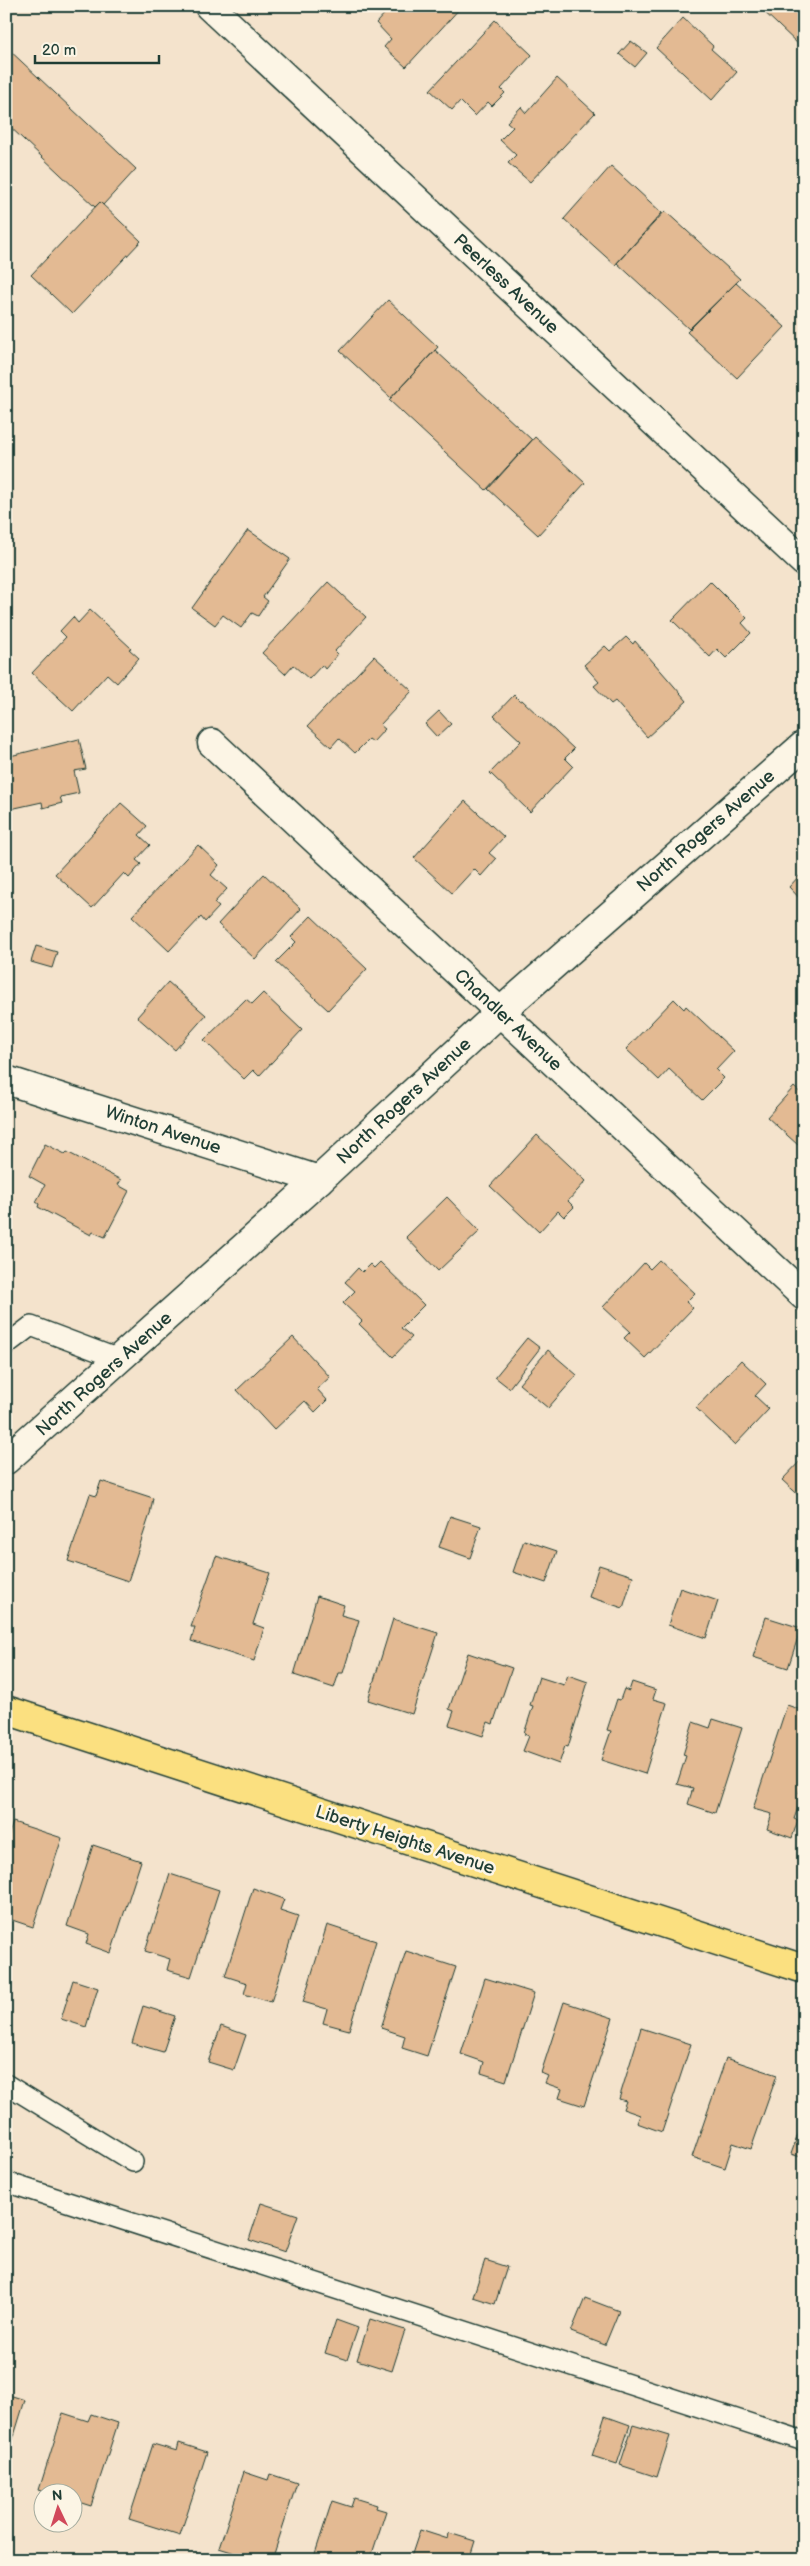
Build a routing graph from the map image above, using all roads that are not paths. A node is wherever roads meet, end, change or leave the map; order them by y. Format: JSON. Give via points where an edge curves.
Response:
{"nodes":[{"id":1,"x":209,"y":6,"type":"edge"},
{"id":2,"x":804,"y":562,"type":"edge"},
{"id":3,"x":212,"y":743,"type":"dead end"},
{"id":4,"x":804,"y":745,"type":"edge"},
{"id":5,"x":500,"y":1012,"type":"junction"},
{"id":6,"x":6,"y":1080,"type":"edge"},
{"id":7,"x":319,"y":1180,"type":"junction"},
{"id":8,"x":804,"y":1296,"type":"edge"},
{"id":9,"x":6,"y":1345,"type":"edge"},
{"id":10,"x":121,"y":1360,"type":"junction"},
{"id":11,"x":6,"y":1460,"type":"edge"},
{"id":12,"x":6,"y":1710,"type":"edge"},
{"id":13,"x":804,"y":1970,"type":"edge"},
{"id":14,"x":6,"y":2084,"type":"edge"},
{"id":15,"x":133,"y":2162,"type":"dead end"},
{"id":16,"x":6,"y":2182,"type":"edge"},
{"id":17,"x":804,"y":2441,"type":"edge"}],
"edges":[{"from":1,"to":2,"type":"street","name":"Peerless Avenue"},
{"from":3,"to":5,"type":"street","name":"Chandler Avenue"},
{"from":4,"to":5,"type":"street","name":"North Rogers Avenue"},
{"from":5,"to":7,"type":"street","name":"North Rogers Avenue"},
{"from":5,"to":8,"type":"street","name":"Chandler Avenue"},
{"from":6,"to":7,"type":"street","name":"Winton Avenue"},
{"from":7,"to":10,"type":"street","name":"North Rogers Avenue"},
{"from":9,"to":10,"type":"lane","via":[[32,1326]]},
{"from":10,"to":11,"type":"street","name":"North Rogers Avenue"},
{"from":12,"to":13,"type":"main road","name":"Liberty Heights Avenue"},
{"from":14,"to":15,"type":"lane"},
{"from":16,"to":17,"type":"lane"}]}
